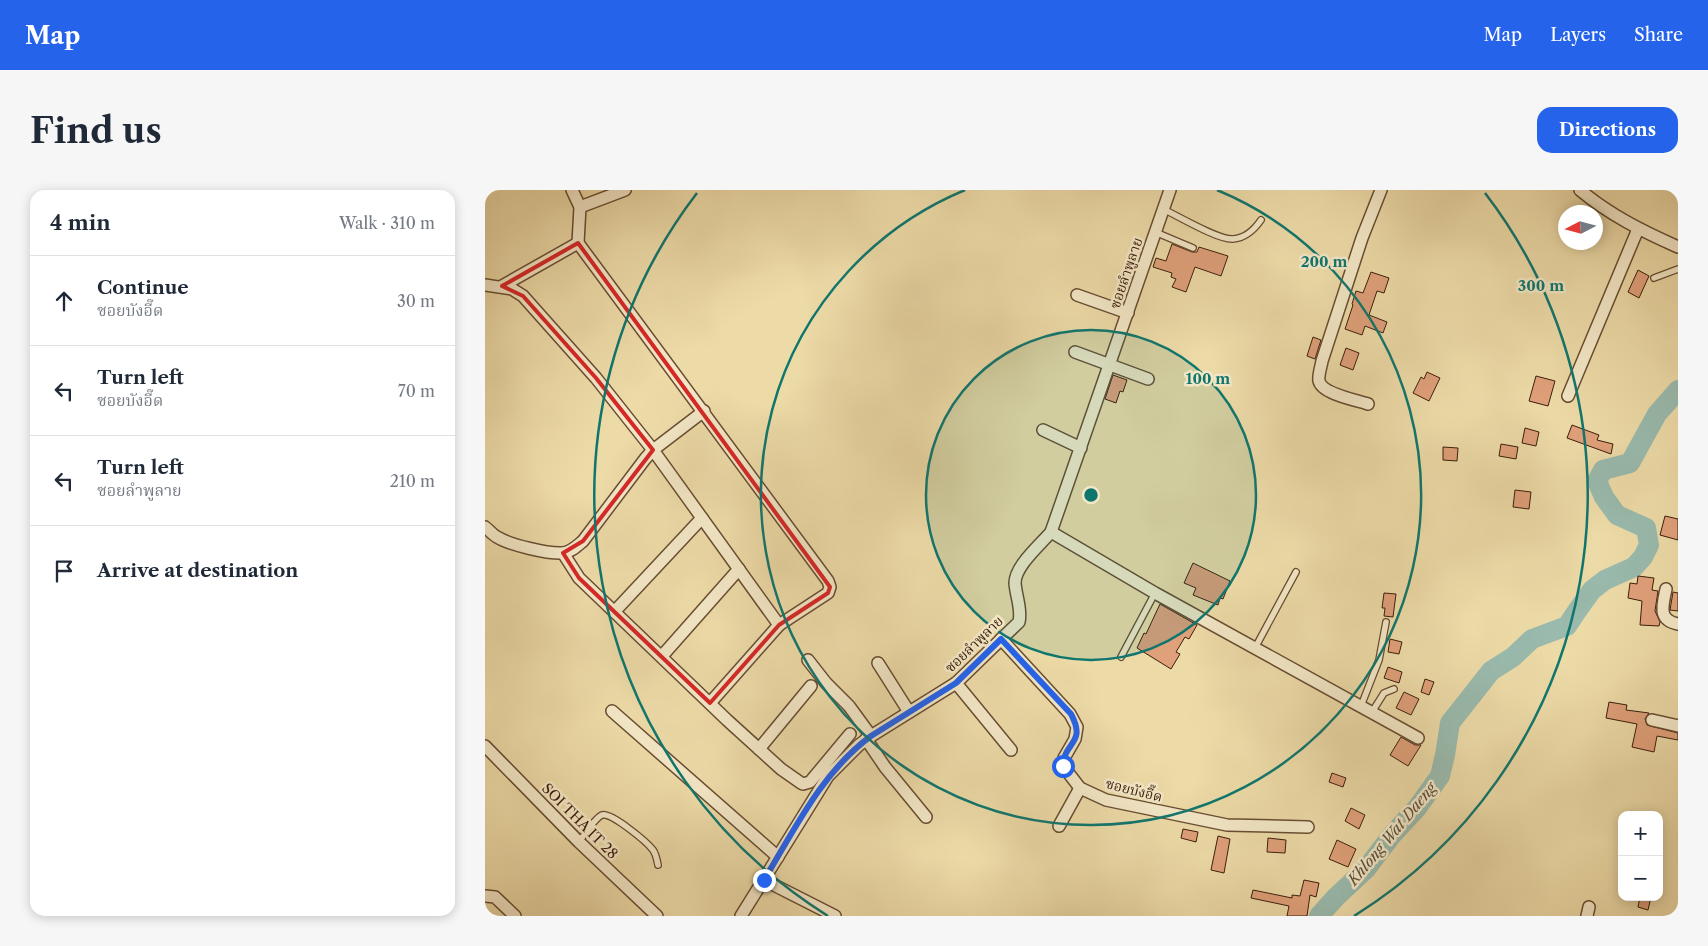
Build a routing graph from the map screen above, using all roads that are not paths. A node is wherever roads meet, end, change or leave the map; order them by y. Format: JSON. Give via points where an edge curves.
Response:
{"nodes":[{"id":1,"x":572,"y":190,"type":"edge"},
{"id":2,"x":625,"y":190,"type":"edge"},
{"id":3,"x":1170,"y":190,"type":"edge"},
{"id":4,"x":1381,"y":190,"type":"edge"},
{"id":5,"x":1580,"y":190,"type":"edge"},
{"id":6,"x":580,"y":207,"type":"junction"},
{"id":7,"x":1163,"y":209,"type":"junction"},
{"id":8,"x":1261,"y":220,"type":"dead end"},
{"id":9,"x":1638,"y":229,"type":"junction"},
{"id":10,"x":1155,"y":232,"type":"junction"},
{"id":11,"x":578,"y":243,"type":"junction"},
{"id":12,"x":1678,"y":247,"type":"edge"},
{"id":13,"x":1193,"y":248,"type":"dead end"},
{"id":14,"x":1678,"y":269,"type":"edge"},
{"id":15,"x":1655,"y":278,"type":"dead end"},
{"id":16,"x":485,"y":285,"type":"edge"},
{"id":17,"x":503,"y":286,"type":"junction"},
{"id":18,"x":1077,"y":295,"type":"dead end"},
{"id":19,"x":1128,"y":313,"type":"junction"},
{"id":20,"x":1075,"y":352,"type":"dead end"},
{"id":21,"x":1110,"y":364,"type":"junction"},
{"id":22,"x":1148,"y":379,"type":"dead end"},
{"id":23,"x":1568,"y":396,"type":"dead end"},
{"id":24,"x":1368,"y":404,"type":"dead end"},
{"id":25,"x":704,"y":411,"type":"junction"},
{"id":26,"x":1043,"y":430,"type":"dead end"},
{"id":27,"x":1081,"y":448,"type":"junction"},
{"id":28,"x":653,"y":450,"type":"junction"},
{"id":29,"x":702,"y":518,"type":"junction"},
{"id":30,"x":485,"y":527,"type":"edge"},
{"id":31,"x":1051,"y":532,"type":"junction"},
{"id":32,"x":563,"y":553,"type":"junction"},
{"id":33,"x":739,"y":569,"type":"junction"},
{"id":34,"x":1296,"y":572,"type":"dead end"},
{"id":35,"x":1666,"y":589,"type":"dead end"},
{"id":36,"x":1155,"y":593,"type":"junction"},
{"id":37,"x":615,"y":612,"type":"junction"},
{"id":38,"x":1385,"y":622,"type":"dead end"},
{"id":39,"x":1678,"y":624,"type":"edge"},
{"id":40,"x":779,"y":626,"type":"junction"},
{"id":41,"x":1001,"y":639,"type":"junction"},
{"id":42,"x":1255,"y":648,"type":"junction"},
{"id":43,"x":662,"y":656,"type":"junction"},
{"id":44,"x":1121,"y":657,"type":"dead end"},
{"id":45,"x":808,"y":660,"type":"dead end"},
{"id":46,"x":878,"y":664,"type":"dead end"},
{"id":47,"x":956,"y":683,"type":"junction"},
{"id":48,"x":811,"y":686,"type":"dead end"},
{"id":49,"x":1394,"y":689,"type":"dead end"},
{"id":50,"x":710,"y":703,"type":"junction"},
{"id":51,"x":1361,"y":706,"type":"junction"},
{"id":52,"x":611,"y":711,"type":"dead end"},
{"id":53,"x":909,"y":712,"type":"junction"},
{"id":54,"x":1372,"y":712,"type":"junction"},
{"id":55,"x":1652,"y":720,"type":"dead end"},
{"id":56,"x":1678,"y":726,"type":"edge"},
{"id":57,"x":850,"y":734,"type":"dead end"},
{"id":58,"x":868,"y":738,"type":"junction"},
{"id":59,"x":1418,"y":738,"type":"dead end"},
{"id":60,"x":485,"y":746,"type":"edge"},
{"id":61,"x":759,"y":749,"type":"junction"},
{"id":62,"x":1011,"y":750,"type":"dead end"},
{"id":63,"x":1080,"y":788,"type":"junction"},
{"id":64,"x":926,"y":817,"type":"dead end"},
{"id":65,"x":1059,"y":826,"type":"dead end"},
{"id":66,"x":1308,"y":827,"type":"dead end"},
{"id":67,"x":579,"y":842,"type":"junction"},
{"id":68,"x":778,"y":857,"type":"junction"},
{"id":69,"x":658,"y":864,"type":"dead end"},
{"id":70,"x":764,"y":880,"type":"junction"},
{"id":71,"x":485,"y":896,"type":"edge"},
{"id":72,"x":515,"y":916,"type":"edge"},
{"id":73,"x":657,"y":916,"type":"edge"},
{"id":74,"x":741,"y":916,"type":"edge"},
{"id":75,"x":835,"y":916,"type":"edge"}],
"edges":[{"from":1,"to":6,"type":"street"},
{"from":2,"to":6,"type":"street"},
{"from":3,"to":7,"type":"street","name":"ซอยลำพูลาย"},
{"from":4,"to":24,"type":"street","via":[[1362,238],[1322,361],[1319,380],[1329,392]]},
{"from":5,"to":9,"type":"street"},
{"from":6,"to":11,"type":"street"},
{"from":7,"to":8,"type":"lane","via":[[1231,240],[1253,231]]},
{"from":7,"to":10,"type":"street","name":"ซอยลำพูลาย"},
{"from":9,"to":12,"type":"street"},
{"from":9,"to":23,"type":"street"},
{"from":10,"to":13,"type":"lane"},
{"from":10,"to":19,"type":"street","name":"ซอยลำพูลาย"},
{"from":11,"to":17,"type":"street"},
{"from":11,"to":25,"type":"street"},
{"from":14,"to":15,"type":"lane"},
{"from":16,"to":17,"type":"street"},
{"from":17,"to":28,"type":"street","via":[[523,296],[596,378]]},
{"from":18,"to":19,"type":"street"},
{"from":19,"to":21,"type":"street","name":"ซอยลำพูลาย"},
{"from":20,"to":21,"type":"street"},
{"from":21,"to":22,"type":"street"},
{"from":21,"to":27,"type":"street","name":"ซอยลำพูลาย"},
{"from":25,"to":28,"type":"street"},
{"from":25,"to":40,"type":"street","via":[[828,581],[828,593]]},
{"from":26,"to":27,"type":"street"},
{"from":27,"to":31,"type":"street","name":"ซอยลำพูลาย"},
{"from":28,"to":29,"type":"street"},
{"from":28,"to":32,"type":"street","via":[[583,542]]},
{"from":29,"to":33,"type":"street"},
{"from":29,"to":37,"type":"street"},
{"from":30,"to":32,"type":"street","via":[[510,543]]},
{"from":31,"to":36,"type":"street"},
{"from":31,"to":41,"type":"street","name":"ซอยลำพูลาย","via":[[1017,574],[1015,582],[1021,615],[1019,622]]},
{"from":32,"to":37,"type":"street","via":[[579,578]]},
{"from":33,"to":40,"type":"street"},
{"from":33,"to":43,"type":"street"},
{"from":34,"to":42,"type":"lane"},
{"from":35,"to":39,"type":"street","via":[[1665,618]]},
{"from":36,"to":42,"type":"street"},
{"from":36,"to":44,"type":"lane"},
{"from":37,"to":43,"type":"street"},
{"from":38,"to":51,"type":"lane","via":[[1379,660]]},
{"from":40,"to":50,"type":"street"},
{"from":41,"to":47,"type":"street","name":"ซอยลำพูลาย"},
{"from":41,"to":63,"type":"street","name":"ซอยบังอี๊ด","via":[[1071,714],[1077,727],[1063,766]]},
{"from":42,"to":51,"type":"street"},
{"from":43,"to":50,"type":"street"},
{"from":45,"to":58,"type":"street","via":[[849,706]]},
{"from":46,"to":53,"type":"street"},
{"from":47,"to":53,"type":"street","name":"ซอยลำพูลาย"},
{"from":47,"to":62,"type":"street"},
{"from":48,"to":61,"type":"street"},
{"from":49,"to":54,"type":"lane","via":[[1379,698]]},
{"from":50,"to":61,"type":"street"},
{"from":51,"to":54,"type":"street"},
{"from":52,"to":68,"type":"street"},
{"from":53,"to":58,"type":"street","name":"ซอยลำพูลาย"},
{"from":54,"to":59,"type":"street"},
{"from":55,"to":56,"type":"street"},
{"from":57,"to":61,"type":"street","via":[[810,782],[803,784]]},
{"from":58,"to":64,"type":"street","via":[[885,767]]},
{"from":58,"to":68,"type":"street","name":"ซอยลำพูลาย","via":[[829,776]]},
{"from":60,"to":67,"type":"street","name":"SOI THA IT 28"},
{"from":63,"to":65,"type":"street"},
{"from":63,"to":66,"type":"street","name":"ซอยบังอี๊ด","via":[[1107,800],[1227,825]]},
{"from":67,"to":69,"type":"lane","via":[[602,815],[607,815],[650,846]]},
{"from":67,"to":73,"type":"street","name":"SOI THA IT 28"},
{"from":68,"to":70,"type":"street","name":"ซอยลำพูลาย"},
{"from":70,"to":74,"type":"street","name":"ซอยลำพูลาย"},
{"from":70,"to":75,"type":"street"},
{"from":71,"to":72,"type":"street","via":[[495,897]]}]}
